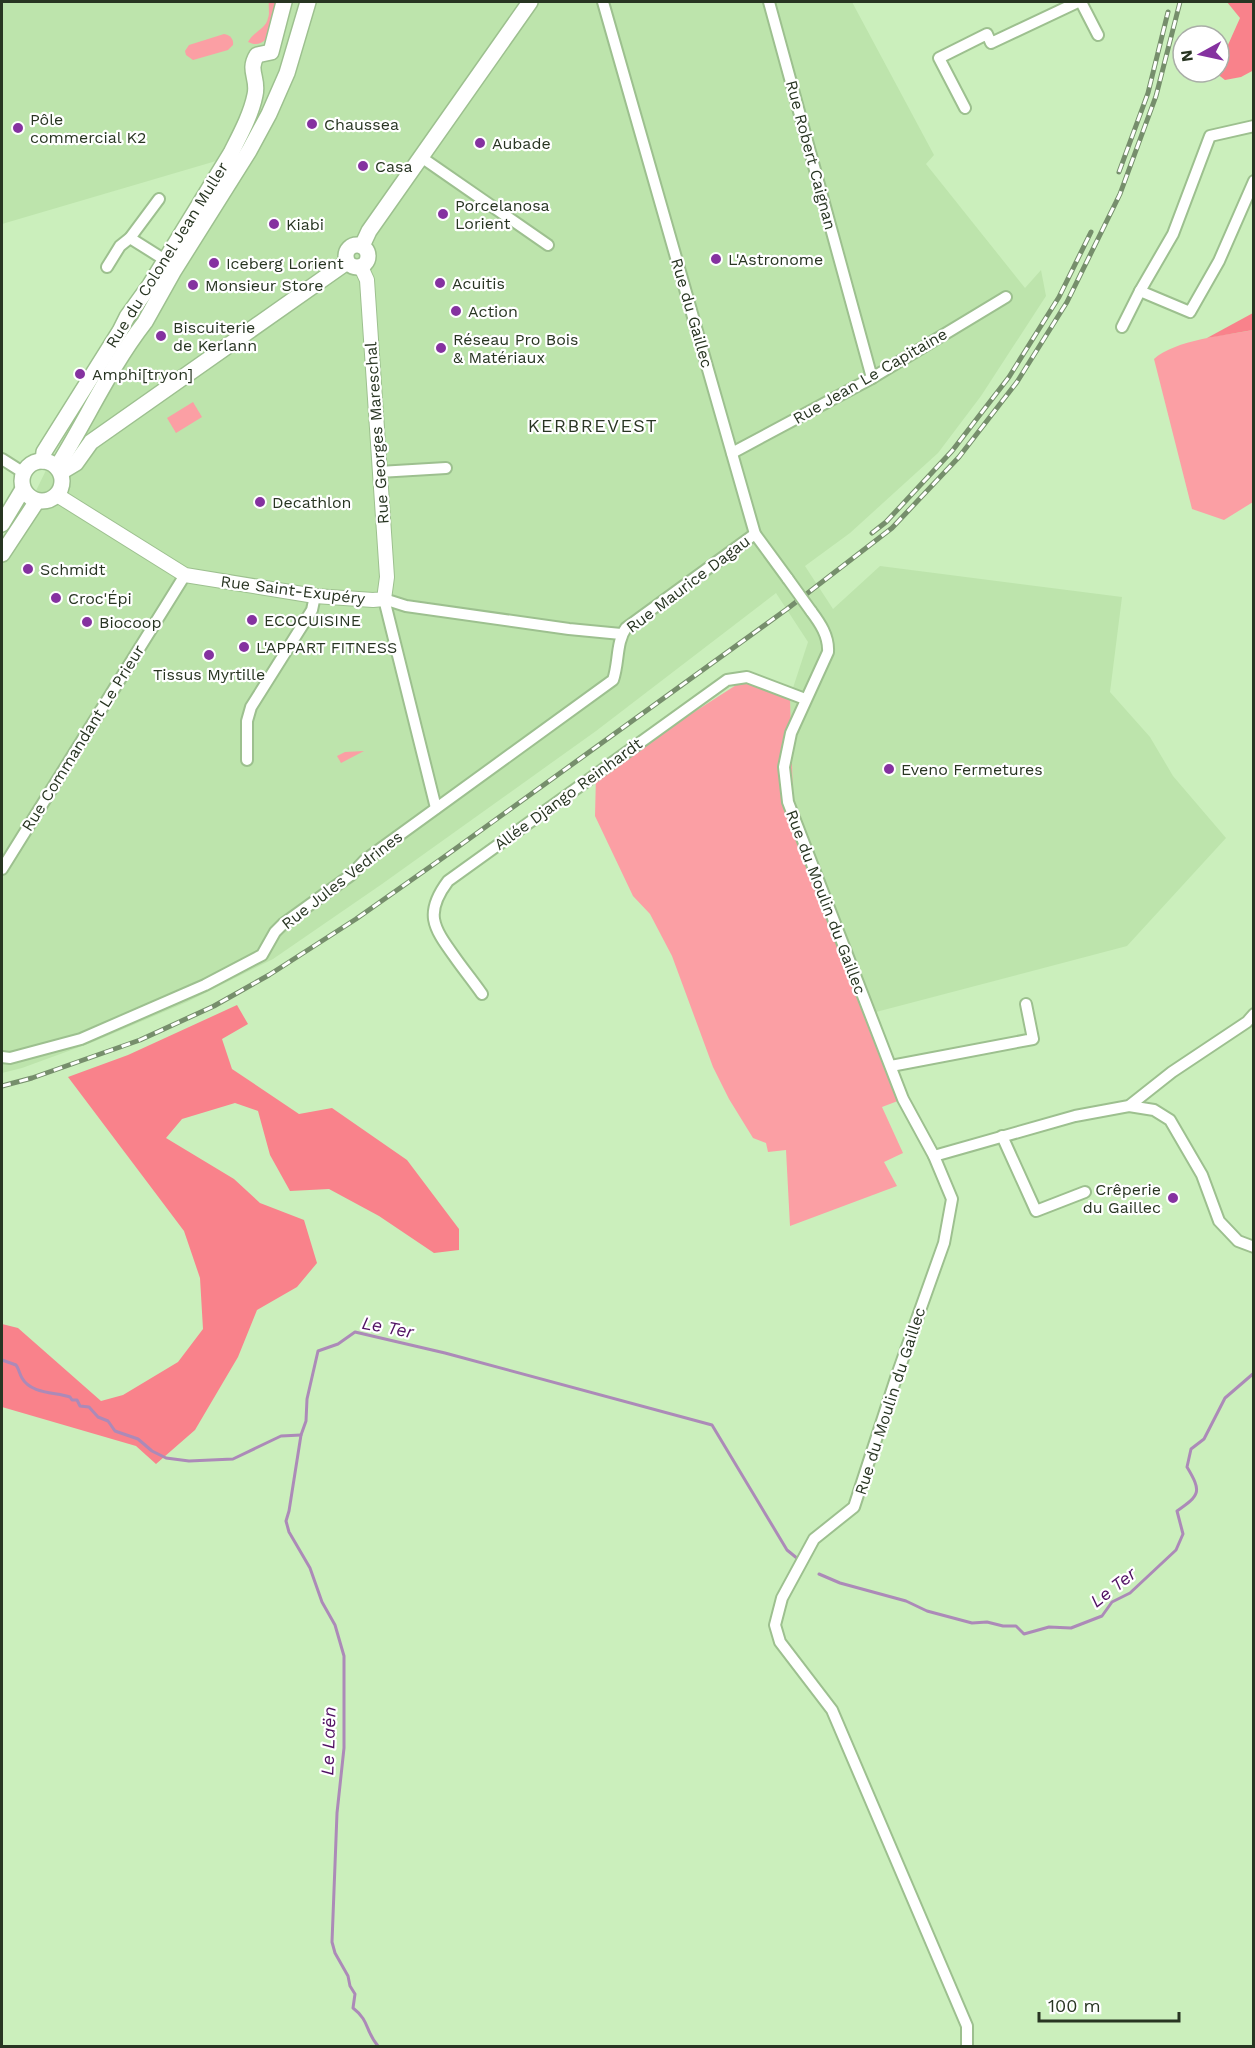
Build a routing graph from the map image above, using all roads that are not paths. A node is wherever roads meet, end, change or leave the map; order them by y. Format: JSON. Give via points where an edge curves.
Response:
{"nodes":[{"id":1,"x":284,"y":2,"type":"edge"},
{"id":2,"x":308,"y":2,"type":"edge"},
{"id":3,"x":530,"y":2,"type":"edge"},
{"id":4,"x":603,"y":2,"type":"edge"},
{"id":5,"x":769,"y":2,"type":"edge"},
{"id":6,"x":1079,"y":2,"type":"edge"},
{"id":7,"x":1098,"y":35,"type":"dead end"},
{"id":8,"x":271,"y":52,"type":"junction"},
{"id":9,"x":288,"y":68,"type":"junction"},
{"id":10,"x":965,"y":108,"type":"dead end"},
{"id":11,"x":1254,"y":126,"type":"edge"},
{"id":12,"x":421,"y":157,"type":"junction"},
{"id":13,"x":1254,"y":181,"type":"edge"},
{"id":14,"x":159,"y":199,"type":"dead end"},
{"id":15,"x":130,"y":238,"type":"junction"},
{"id":16,"x":548,"y":245,"type":"dead end"},
{"id":17,"x":165,"y":260,"type":"junction"},
{"id":18,"x":354,"y":265,"type":"junction"},
{"id":19,"x":107,"y":267,"type":"dead end"},
{"id":20,"x":1142,"y":287,"type":"junction"},
{"id":21,"x":1006,"y":297,"type":"dead end"},
{"id":22,"x":1122,"y":327,"type":"dead end"},
{"id":23,"x":872,"y":378,"type":"junction"},
{"id":24,"x":732,"y":453,"type":"junction"},
{"id":25,"x":2,"y":459,"type":"edge"},
{"id":26,"x":43,"y":461,"type":"junction"},
{"id":27,"x":446,"y":468,"type":"dead end"},
{"id":28,"x":59,"y":470,"type":"junction"},
{"id":29,"x":379,"y":472,"type":"junction"},
{"id":30,"x":24,"y":473,"type":"junction"},
{"id":31,"x":23,"y":489,"type":"junction"},
{"id":32,"x":57,"y":495,"type":"junction"},
{"id":33,"x":37,"y":501,"type":"junction"},
{"id":34,"x":2,"y":524,"type":"edge"},
{"id":35,"x":755,"y":534,"type":"junction"},
{"id":36,"x":2,"y":554,"type":"edge"},
{"id":37,"x":184,"y":575,"type":"junction"},
{"id":38,"x":315,"y":596,"type":"junction"},
{"id":39,"x":384,"y":599,"type":"junction"},
{"id":40,"x":811,"y":611,"type":"joint"},
{"id":41,"x":621,"y":634,"type":"junction"},
{"id":42,"x":805,"y":699,"type":"junction"},
{"id":43,"x":247,"y":760,"type":"dead end"},
{"id":44,"x":436,"y":808,"type":"junction"},
{"id":45,"x":2,"y":869,"type":"edge"},
{"id":46,"x":482,"y":994,"type":"dead end"},
{"id":47,"x":1026,"y":1004,"type":"dead end"},
{"id":48,"x":1254,"y":1014,"type":"edge"},
{"id":49,"x":6,"y":1057,"type":"edge"},
{"id":50,"x":891,"y":1066,"type":"junction"},
{"id":51,"x":1129,"y":1106,"type":"junction"},
{"id":52,"x":1002,"y":1136,"type":"junction"},
{"id":53,"x":934,"y":1156,"type":"junction"},
{"id":54,"x":1085,"y":1192,"type":"dead end"},
{"id":55,"x":1254,"y":1247,"type":"edge"},
{"id":56,"x":967,"y":2046,"type":"edge"}],
"edges":[{"from":1,"to":8,"type":"main road"},
{"from":2,"to":9,"type":"main road","name":"Rue du Colonel Jean Muller"},
{"from":3,"to":12,"type":"main road"},
{"from":4,"to":24,"type":"street","name":"Rue du Gaillec"},
{"from":5,"to":23,"type":"street","name":"Rue Robert Caignan"},
{"from":6,"to":7,"type":"street"},
{"from":6,"to":10,"type":"street","via":[[991,43],[987,34],[939,58]]},
{"from":8,"to":9,"type":"main road","via":[[285,61]]},
{"from":8,"to":17,"type":"main road","name":"Rue du Colonel Jean Muller","via":[[257,55],[253,61],[252,72],[258,83],[242,132]]},
{"from":9,"to":28,"type":"main road","name":"Rue du Colonel Jean Muller","via":[[249,151],[93,402]]},
{"from":11,"to":20,"type":"street","via":[[1210,136],[1173,234]]},
{"from":12,"to":16,"type":"street"},
{"from":12,"to":18,"type":"main road","via":[[362,246],[348,248],[345,255]]},
{"from":13,"to":20,"type":"street","via":[[1219,261],[1190,312]]},
{"from":14,"to":15,"type":"street"},
{"from":15,"to":17,"type":"street"},
{"from":15,"to":19,"type":"street"},
{"from":17,"to":26,"type":"main road","name":"Rue du Colonel Jean Muller"},
{"from":18,"to":28,"type":"main road","via":[[91,442],[76,463]]},
{"from":18,"to":29,"type":"street","name":"Rue Georges Mareschal","via":[[366,280]]},
{"from":20,"to":22,"type":"street"},
{"from":21,"to":23,"type":"street","name":"Rue Jean Le Capitaine"},
{"from":23,"to":24,"type":"street","name":"Rue Jean Le Capitaine"},
{"from":24,"to":35,"type":"street","name":"Rue du Gaillec"},
{"from":25,"to":30,"type":"street"},
{"from":26,"to":28,"type":"main road"},
{"from":26,"to":30,"type":"main road","via":[[31,464]]},
{"from":27,"to":29,"type":"street"},
{"from":28,"to":32,"type":"main road","via":[[63,484]]},
{"from":29,"to":39,"type":"street","name":"Rue Georges Mareschal","via":[[387,577]]},
{"from":30,"to":31,"type":"main road"},
{"from":31,"to":33,"type":"main road"},
{"from":31,"to":34,"type":"main road"},
{"from":32,"to":33,"type":"main road","via":[[48,501]]},
{"from":32,"to":37,"type":"street","name":"Rue Saint-Exupéry"},
{"from":33,"to":36,"type":"main road"},
{"from":35,"to":40,"type":"street","name":"Rue du Gaillec","bridge":true},
{"from":35,"to":41,"type":"street","name":"Rue Maurice Dagau"},
{"from":37,"to":38,"type":"street","name":"Rue Saint-Exupéry"},
{"from":37,"to":45,"type":"street","name":"Rue Commandant Le Prieur"},
{"from":38,"to":39,"type":"street","name":"Rue Saint-Exupéry"},
{"from":38,"to":43,"type":"street","via":[[312,610],[251,707]]},
{"from":39,"to":41,"type":"street","name":"Rue Saint-Exupéry","via":[[406,606]]},
{"from":39,"to":44,"type":"street"},
{"from":40,"to":42,"type":"street","name":"Rue du Moulin du Gaillec","via":[[829,644],[826,659]]},
{"from":41,"to":44,"type":"street","name":"Rue Jules Vedrines","via":[[613,680]]},
{"from":42,"to":46,"type":"street","name":"Allée Django Reinhardt","via":[[747,677],[727,680],[448,882],[435,902],[437,932]]},
{"from":42,"to":50,"type":"street","name":"Rue du Moulin du Gaillec","via":[[785,757],[788,802]]},
{"from":44,"to":49,"type":"street","name":"Rue Jules Vedrines","via":[[283,924],[262,955],[205,985],[81,1039]]},
{"from":47,"to":50,"type":"street","via":[[1033,1039]]},
{"from":48,"to":51,"type":"street"},
{"from":50,"to":53,"type":"street","name":"Rue du Moulin du Gaillec","via":[[903,1099]]},
{"from":51,"to":52,"type":"street"},
{"from":51,"to":55,"type":"street","via":[[1154,1110],[1170,1120],[1202,1175],[1219,1221],[1238,1241]]},
{"from":52,"to":53,"type":"street"},
{"from":52,"to":54,"type":"street","via":[[1036,1211]]},
{"from":53,"to":56,"type":"street","name":"Rue du Moulin du Gaillec","via":[[952,1199],[944,1243],[854,1507],[814,1539],[782,1598],[775,1625],[780,1642],[832,1710],[967,2026]]}]}
